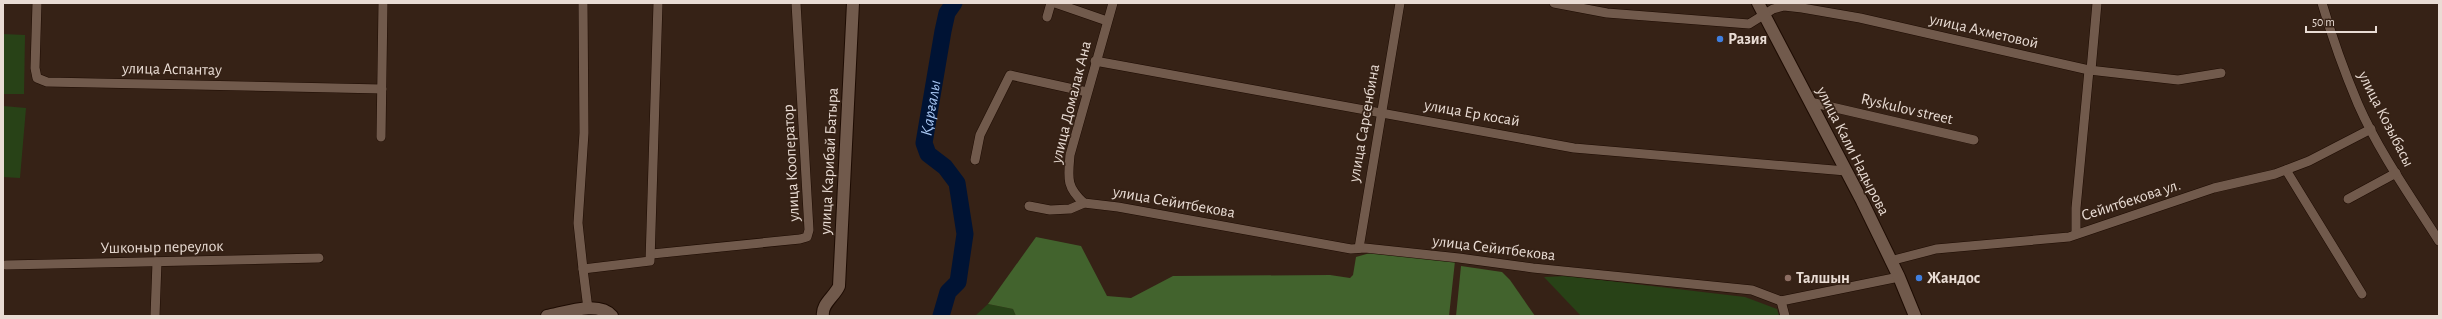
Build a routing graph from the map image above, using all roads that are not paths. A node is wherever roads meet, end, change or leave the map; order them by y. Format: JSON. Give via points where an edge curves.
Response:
{"nodes":[{"id":1,"x":37,"y":3,"type":"edge"},
{"id":2,"x":383,"y":3,"type":"edge"},
{"id":3,"x":583,"y":3,"type":"edge"},
{"id":4,"x":658,"y":3,"type":"edge"},
{"id":5,"x":796,"y":3,"type":"edge"},
{"id":6,"x":853,"y":3,"type":"edge"},
{"id":7,"x":1050,"y":3,"type":"edge"},
{"id":8,"x":1055,"y":3,"type":"edge"},
{"id":9,"x":1113,"y":3,"type":"edge"},
{"id":10,"x":1400,"y":3,"type":"edge"},
{"id":11,"x":1554,"y":3,"type":"edge"},
{"id":12,"x":1758,"y":3,"type":"edge"},
{"id":13,"x":2097,"y":3,"type":"edge"},
{"id":14,"x":2322,"y":3,"type":"edge"},
{"id":15,"x":1763,"y":15,"type":"junction"},
{"id":16,"x":1047,"y":17,"type":"dead end"},
{"id":17,"x":1107,"y":21,"type":"junction"},
{"id":18,"x":1095,"y":61,"type":"junction"},
{"id":19,"x":2090,"y":70,"type":"junction"},
{"id":20,"x":2221,"y":73,"type":"dead end"},
{"id":21,"x":382,"y":89,"type":"junction"},
{"id":22,"x":1087,"y":92,"type":"junction"},
{"id":23,"x":1810,"y":102,"type":"junction"},
{"id":24,"x":1381,"y":112,"type":"junction"},
{"id":25,"x":2371,"y":129,"type":"junction"},
{"id":26,"x":381,"y":137,"type":"dead end"},
{"id":27,"x":1974,"y":140,"type":"dead end"},
{"id":28,"x":975,"y":160,"type":"dead end"},
{"id":29,"x":2286,"y":170,"type":"junction"},
{"id":30,"x":1846,"y":171,"type":"junction"},
{"id":31,"x":2396,"y":173,"type":"junction"},
{"id":32,"x":2348,"y":199,"type":"dead end"},
{"id":33,"x":1084,"y":203,"type":"junction"},
{"id":34,"x":1029,"y":206,"type":"dead end"},
{"id":35,"x":2076,"y":234,"type":"junction"},
{"id":36,"x":2439,"y":241,"type":"edge"},
{"id":37,"x":1359,"y":248,"type":"junction"},
{"id":38,"x":652,"y":254,"type":"junction"},
{"id":39,"x":319,"y":258,"type":"dead end"},
{"id":40,"x":1890,"y":261,"type":"junction"},
{"id":41,"x":157,"y":262,"type":"junction"},
{"id":42,"x":6,"y":265,"type":"dead end"},
{"id":43,"x":583,"y":269,"type":"junction"},
{"id":44,"x":1899,"y":277,"type":"junction"},
{"id":45,"x":2362,"y":294,"type":"dead end"},
{"id":46,"x":1781,"y":301,"type":"junction"},
{"id":47,"x":588,"y":309,"type":"junction"},
{"id":48,"x":155,"y":316,"type":"edge"},
{"id":49,"x":547,"y":316,"type":"edge"},
{"id":50,"x":612,"y":316,"type":"edge"},
{"id":51,"x":823,"y":316,"type":"edge"},
{"id":52,"x":1785,"y":316,"type":"edge"},
{"id":53,"x":1915,"y":316,"type":"edge"}],
"edges":[{"from":1,"to":21,"type":"street","name":"улица Аспантау","via":[[35,68],[37,78],[47,82]]},
{"from":2,"to":21,"type":"street"},
{"from":3,"to":43,"type":"street","via":[[584,133],[578,223]]},
{"from":4,"to":38,"type":"street"},
{"from":5,"to":38,"type":"street","name":"улица Кооператор","via":[[809,230],[807,237]]},
{"from":6,"to":51,"type":"street","name":"улица Карибай Батыра","via":[[839,286],[836,294],[823,308]]},
{"from":7,"to":16,"type":"street"},
{"from":8,"to":17,"type":"street"},
{"from":9,"to":17,"type":"street","name":"улица Домалак Ана"},
{"from":10,"to":24,"type":"street","name":"улица Сарсенбина"},
{"from":11,"to":15,"type":"street","name":"улица Ахметовой","via":[[1607,12],[1749,24]]},
{"from":12,"to":15,"type":"street","name":"улица Кали Надырова"},
{"from":13,"to":19,"type":"street"},
{"from":14,"to":25,"type":"street","name":"улица Козыбасы","via":[[2347,76]]},
{"from":15,"to":19,"type":"street","name":"улица Ахметовой","via":[[1784,6],[1802,8],[1860,18]]},
{"from":15,"to":23,"type":"street","name":"улица Кали Надырова"},
{"from":17,"to":18,"type":"street","name":"улица Домалак Ана"},
{"from":18,"to":22,"type":"street","name":"улица Домалак Ана"},
{"from":18,"to":24,"type":"street","name":"улица Ер косай"},
{"from":19,"to":20,"type":"street","name":"улица Ахметовой","via":[[2178,80]]},
{"from":19,"to":35,"type":"street","via":[[2076,208]]},
{"from":21,"to":26,"type":"street"},
{"from":22,"to":28,"type":"street","via":[[1010,75],[980,135]]},
{"from":22,"to":33,"type":"street","name":"улица Домалак Ана","via":[[1070,155],[1068,179],[1073,194]]},
{"from":23,"to":27,"type":"street","name":"Ryskulov street"},
{"from":23,"to":30,"type":"street","name":"улица Кали Надырова"},
{"from":24,"to":30,"type":"street","name":"улица Ер косай","via":[[1574,148]]},
{"from":24,"to":37,"type":"street","name":"улица Сарсенбина"},
{"from":25,"to":29,"type":"street","name":"Сейитбекова ул."},
{"from":25,"to":31,"type":"street","name":"улица Козыбасы"},
{"from":29,"to":35,"type":"street","name":"Сейитбекова ул.","via":[[2214,188]]},
{"from":29,"to":45,"type":"street"},
{"from":30,"to":40,"type":"street","name":"улица Кали Надырова"},
{"from":31,"to":32,"type":"street"},
{"from":31,"to":36,"type":"street","name":"улица Козыбасы"},
{"from":33,"to":34,"type":"street","via":[[1070,209],[1050,210]]},
{"from":33,"to":37,"type":"street","name":"улица Сейитбекова","via":[[1352,249]]},
{"from":35,"to":40,"type":"street","name":"Сейитбекова ул.","via":[[1936,249]]},
{"from":37,"to":46,"type":"street","name":"улица Сейитбекова","via":[[1752,290]]},
{"from":38,"to":43,"type":"street","name":"улица Кооператор","via":[[647,263]]},
{"from":39,"to":41,"type":"street","name":"Ушконыр переулок"},
{"from":40,"to":44,"type":"street","name":"улица Кали Надырова"},
{"from":41,"to":42,"type":"street","name":"Ушконыр переулок"},
{"from":41,"to":48,"type":"street"},
{"from":43,"to":47,"type":"street"},
{"from":44,"to":46,"type":"street"},
{"from":44,"to":53,"type":"street","name":"улица Кали Надырова"},
{"from":46,"to":52,"type":"street"},
{"from":47,"to":49,"type":"street"},
{"from":47,"to":50,"type":"street","via":[[601,309]]}]}
